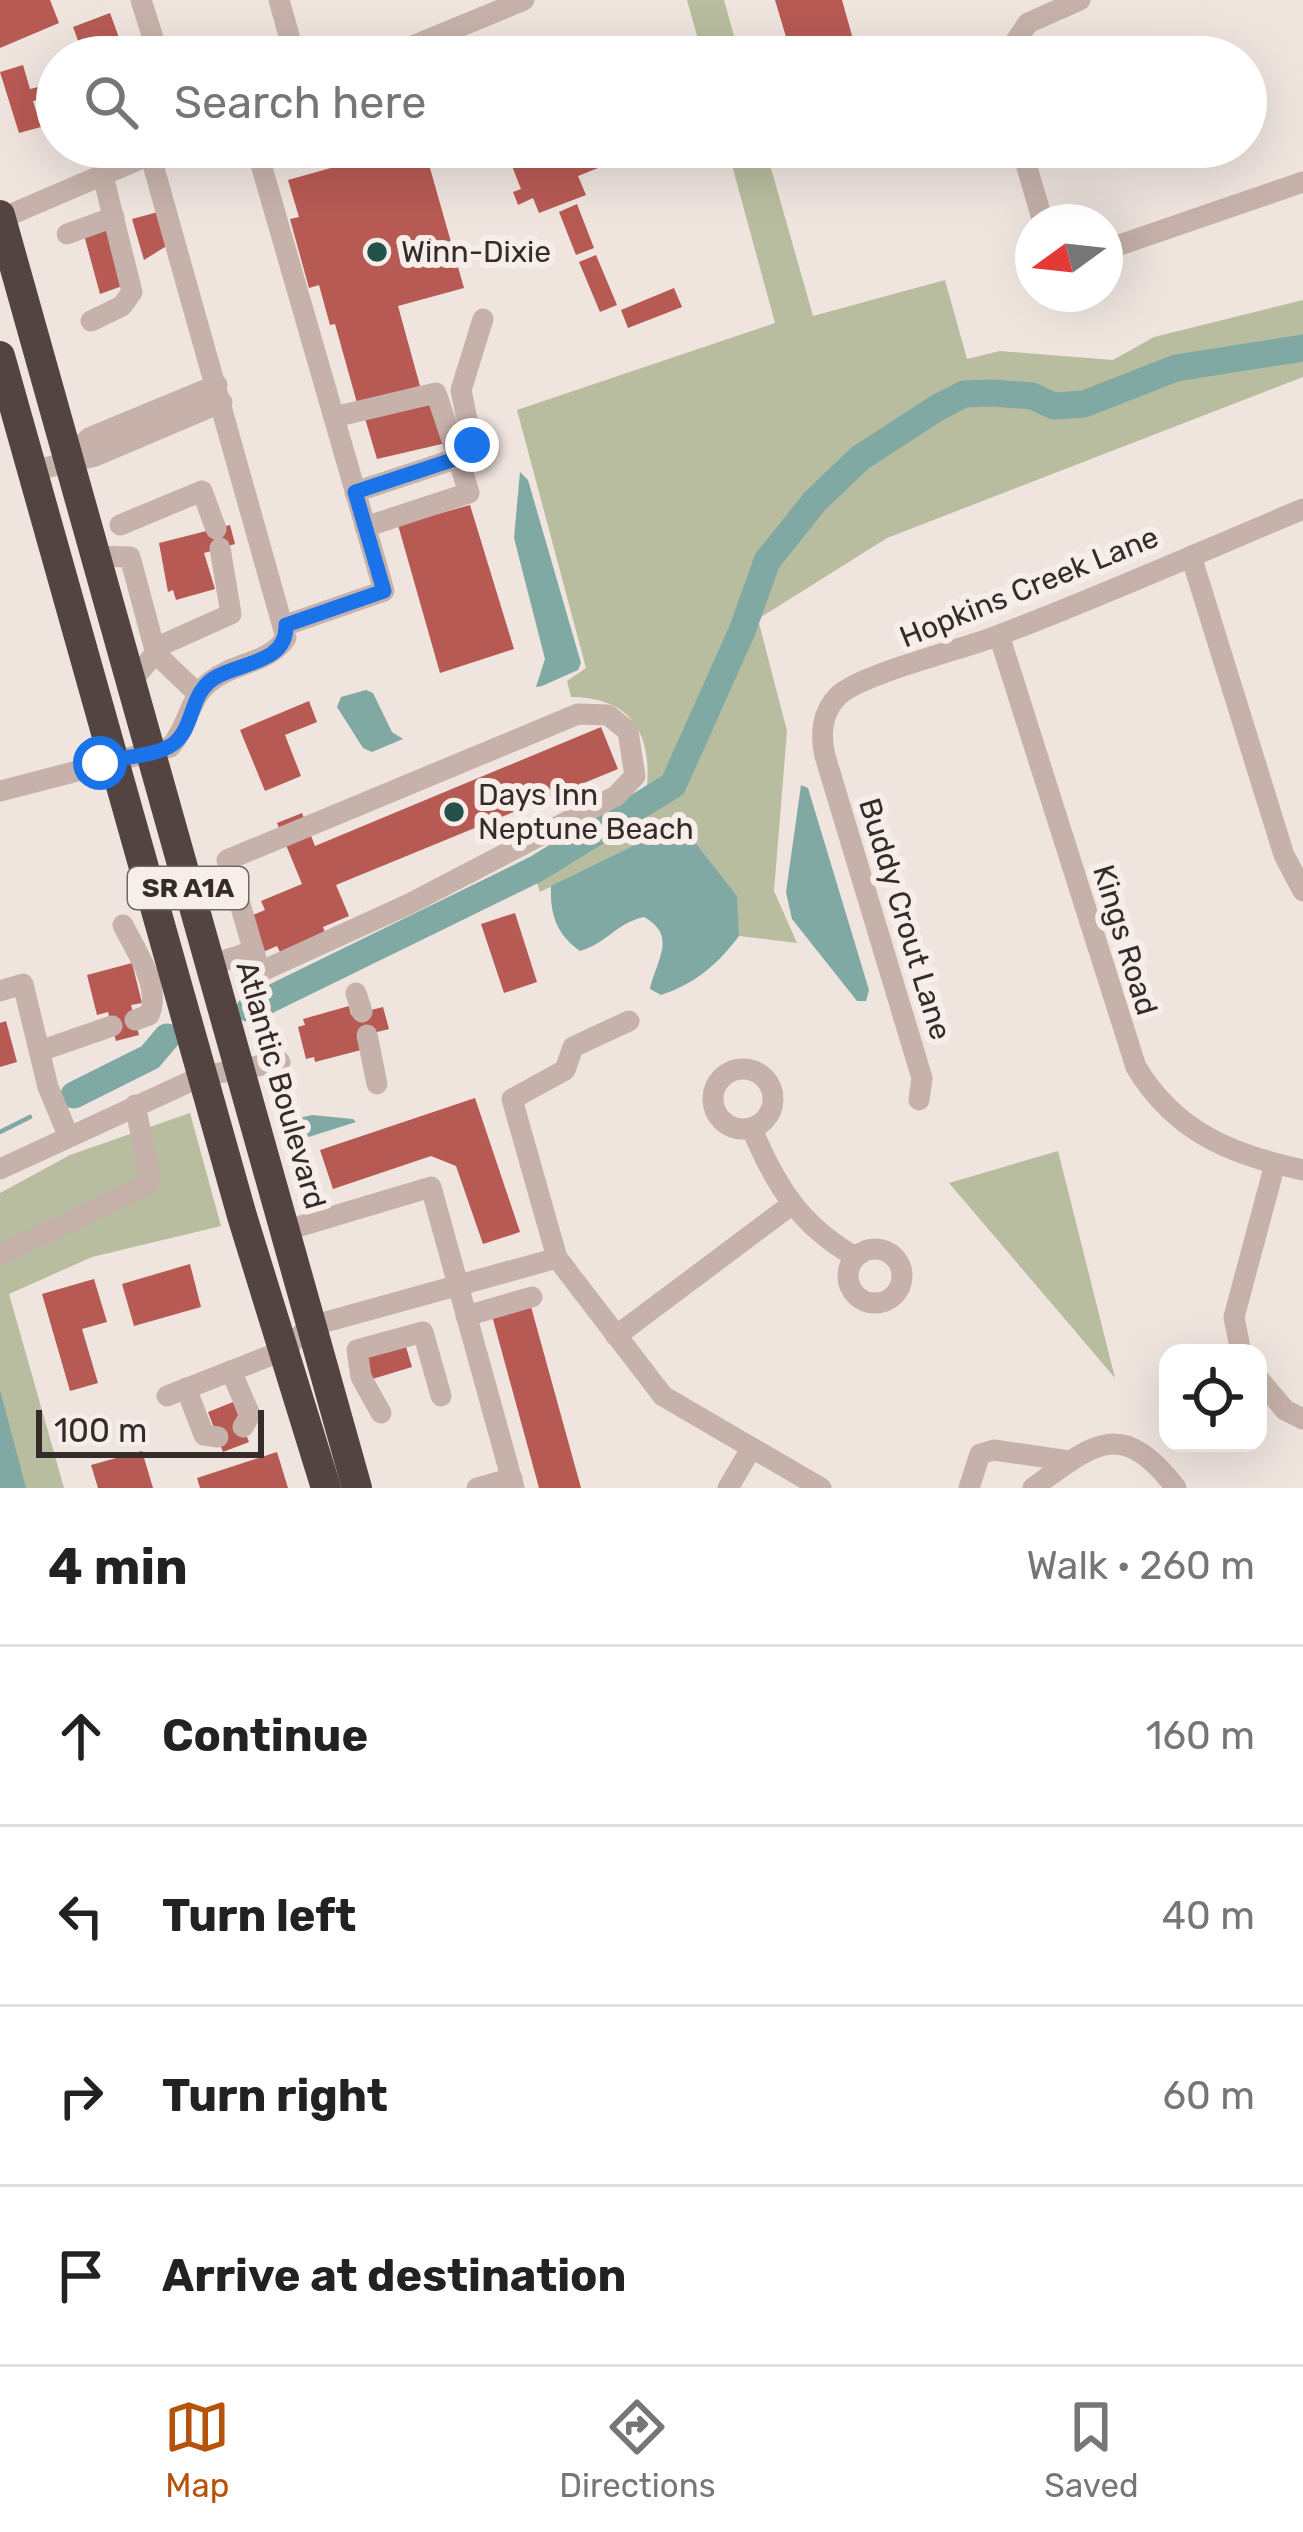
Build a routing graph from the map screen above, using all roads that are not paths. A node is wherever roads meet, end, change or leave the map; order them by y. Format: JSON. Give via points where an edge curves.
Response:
{"nodes":[{"id":1,"x":141,"y":0,"type":"edge"},
{"id":2,"x":279,"y":0,"type":"edge"},
{"id":3,"x":524,"y":0,"type":"edge"},
{"id":4,"x":1080,"y":0,"type":"edge"},
{"id":5,"x":152,"y":36,"type":"edge"},
{"id":6,"x":289,"y":36,"type":"edge"},
{"id":7,"x":437,"y":36,"type":"edge"},
{"id":8,"x":1019,"y":36,"type":"edge"},
{"id":9,"x":121,"y":168,"type":"edge"},
{"id":10,"x":163,"y":168,"type":"edge"},
{"id":11,"x":262,"y":168,"type":"edge"},
{"id":12,"x":1027,"y":168,"type":"edge"},
{"id":13,"x":103,"y":176,"type":"junction"},
{"id":14,"x":1303,"y":182,"type":"edge"},
{"id":15,"x":1038,"y":204,"type":"edge"},
{"id":16,"x":114,"y":217,"type":"junction"},
{"id":17,"x":0,"y":218,"type":"edge"},
{"id":18,"x":67,"y":234,"type":"dead end"},
{"id":19,"x":1123,"y":244,"type":"edge"},
{"id":20,"x":482,"y":319,"type":"dead end"},
{"id":21,"x":91,"y":321,"type":"dead end"},
{"id":22,"x":0,"y":356,"type":"edge"},
{"id":23,"x":219,"y":393,"type":"junction"},
{"id":24,"x":334,"y":417,"type":"junction"},
{"id":25,"x":68,"y":458,"type":"junction"},
{"id":26,"x":458,"y":458,"type":"junction"},
{"id":27,"x":32,"y":471,"type":"junction"},
{"id":28,"x":355,"y":492,"type":"junction"},
{"id":29,"x":1303,"y":509,"type":"edge"},
{"id":30,"x":120,"y":525,"type":"dead end"},
{"id":31,"x":365,"y":526,"type":"junction"},
{"id":32,"x":95,"y":556,"type":"junction"},
{"id":33,"x":1191,"y":556,"type":"junction"},
{"id":34,"x":286,"y":625,"type":"junction"},
{"id":35,"x":999,"y":635,"type":"junction"},
{"id":36,"x":155,"y":654,"type":"junction"},
{"id":37,"x":130,"y":682,"type":"junction"},
{"id":38,"x":196,"y":693,"type":"junction"},
{"id":39,"x":150,"y":752,"type":"junction"},
{"id":40,"x":825,"y":756,"type":"joint"},
{"id":41,"x":113,"y":759,"type":"junction"},
{"id":42,"x":0,"y":791,"type":"edge"},
{"id":43,"x":233,"y":881,"type":"junction"},
{"id":44,"x":1303,"y":891,"type":"edge"},
{"id":45,"x":190,"y":895,"type":"junction"},
{"id":46,"x":123,"y":925,"type":"dead end"},
{"id":47,"x":254,"y":951,"type":"junction"},
{"id":48,"x":210,"y":964,"type":"junction"},
{"id":49,"x":0,"y":991,"type":"edge"},
{"id":50,"x":362,"y":1013,"type":"dead end"},
{"id":51,"x":135,"y":1020,"type":"dead end"},
{"id":52,"x":629,"y":1021,"type":"dead end"},
{"id":53,"x":112,"y":1026,"type":"dead end"},
{"id":54,"x":40,"y":1052,"type":"junction"},
{"id":55,"x":280,"y":1062,"type":"dead end"},
{"id":56,"x":240,"y":1073,"type":"junction"},
{"id":57,"x":202,"y":1076,"type":"junction"},
{"id":58,"x":377,"y":1084,"type":"dead end"},
{"id":59,"x":919,"y":1100,"type":"dead end"},
{"id":60,"x":136,"y":1105,"type":"junction"},
{"id":61,"x":752,"y":1129,"type":"dead end"},
{"id":62,"x":68,"y":1135,"type":"junction"},
{"id":63,"x":1275,"y":1164,"type":"junction"},
{"id":64,"x":0,"y":1169,"type":"edge"},
{"id":65,"x":1303,"y":1170,"type":"edge"},
{"id":66,"x":791,"y":1205,"type":"junction"},
{"id":67,"x":284,"y":1231,"type":"junction"},
{"id":68,"x":0,"y":1255,"type":"edge"},
{"id":69,"x":854,"y":1256,"type":"dead end"},
{"id":70,"x":557,"y":1258,"type":"junction"},
{"id":71,"x":457,"y":1286,"type":"junction"},
{"id":72,"x":532,"y":1298,"type":"dead end"},
{"id":73,"x":466,"y":1316,"type":"junction"},
{"id":74,"x":311,"y":1326,"type":"junction"},
{"id":75,"x":616,"y":1336,"type":"junction"},
{"id":76,"x":1239,"y":1344,"type":"edge"},
{"id":77,"x":282,"y":1351,"type":"junction"},
{"id":78,"x":231,"y":1371,"type":"junction"},
{"id":79,"x":1267,"y":1389,"type":"edge"},
{"id":80,"x":441,"y":1396,"type":"dead end"},
{"id":81,"x":381,"y":1413,"type":"dead end"},
{"id":82,"x":1303,"y":1419,"type":"edge"},
{"id":83,"x":243,"y":1427,"type":"dead end"},
{"id":84,"x":218,"y":1437,"type":"dead end"},
{"id":85,"x":751,"y":1449,"type":"junction"},
{"id":86,"x":1069,"y":1462,"type":"junction"},
{"id":87,"x":513,"y":1483,"type":"edge"},
{"id":88,"x":326,"y":1488,"type":"edge"},
{"id":89,"x":357,"y":1488,"type":"edge"},
{"id":90,"x":477,"y":1488,"type":"edge"},
{"id":91,"x":707,"y":1488,"type":"edge"},
{"id":92,"x":728,"y":1488,"type":"edge"},
{"id":93,"x":820,"y":1488,"type":"edge"},
{"id":94,"x":969,"y":1488,"type":"edge"},
{"id":95,"x":1033,"y":1488,"type":"edge"},
{"id":96,"x":1176,"y":1488,"type":"edge"}],
"edges":[{"from":1,"to":5,"type":"street"},
{"from":2,"to":6,"type":"street"},
{"from":3,"to":7,"type":"street"},
{"from":4,"to":8,"type":"street","via":[[1028,23]]},
{"from":9,"to":13,"type":"street"},
{"from":10,"to":23,"type":"street"},
{"from":11,"to":24,"type":"street"},
{"from":12,"to":15,"type":"street"},
{"from":13,"to":16,"type":"street"},
{"from":13,"to":17,"type":"street"},
{"from":14,"to":19,"type":"street"},
{"from":16,"to":18,"type":"street"},
{"from":16,"to":21,"type":"street","via":[[132,292]]},
{"from":17,"to":25,"type":"highway","name":"Atlantic Boulevard","number":"SR A1A"},
{"from":20,"to":26,"type":"street","via":[[460,390],[471,449]]},
{"from":22,"to":27,"type":"highway","number":"SR A1A"},
{"from":23,"to":25,"type":"street","via":[[89,438]]},
{"from":23,"to":34,"type":"street"},
{"from":24,"to":26,"type":"street","via":[[436,393]]},
{"from":24,"to":28,"type":"street"},
{"from":25,"to":27,"type":"street"},
{"from":25,"to":32,"type":"highway","name":"Atlantic Boulevard","number":"SR A1A"},
{"from":26,"to":28,"type":"street"},
{"from":26,"to":31,"type":"street","via":[[469,493]]},
{"from":27,"to":41,"type":"highway","number":"SR A1A"},
{"from":28,"to":31,"type":"street"},
{"from":29,"to":33,"type":"street","name":"Hopkins Creek Lane"},
{"from":30,"to":36,"type":"street","via":[[202,491],[218,538],[231,614]]},
{"from":31,"to":34,"type":"street","via":[[384,591]]},
{"from":32,"to":36,"type":"street","via":[[130,557]]},
{"from":32,"to":37,"type":"highway","name":"Atlantic Boulevard","number":"SR A1A"},
{"from":33,"to":35,"type":"street","name":"Hopkins Creek Lane"},
{"from":33,"to":44,"type":"street","via":[[1283,855]]},
{"from":34,"to":38,"type":"street","via":[[275,654]]},
{"from":35,"to":40,"type":"street","name":"Hopkins Creek Lane","via":[[838,695],[820,736]]},
{"from":35,"to":63,"type":"street","name":"Kings Road","via":[[1136,1067],[1180,1121],[1232,1152]]},
{"from":36,"to":37,"type":"street"},
{"from":36,"to":38,"type":"street"},
{"from":37,"to":39,"type":"highway","name":"Atlantic Boulevard","number":"SR A1A"},
{"from":38,"to":39,"type":"street","via":[[180,736]]},
{"from":39,"to":41,"type":"street"},
{"from":39,"to":45,"type":"highway","name":"Atlantic Boulevard","number":"SR A1A"},
{"from":40,"to":59,"type":"street","name":"Buddy Crout Lane","via":[[922,1078]]},
{"from":41,"to":42,"type":"street"},
{"from":41,"to":57,"type":"highway","number":"SR A1A"},
{"from":43,"to":45,"type":"street"},
{"from":43,"to":47,"type":"street"},
{"from":43,"to":47,"type":"street","via":[[227,860],[578,714],[608,716],[628,731],[635,776],[616,796],[260,972]]},
{"from":45,"to":48,"type":"highway","name":"Atlantic Boulevard","number":"SR A1A"},
{"from":46,"to":51,"type":"street","via":[[154,1005]]},
{"from":47,"to":48,"type":"street"},
{"from":48,"to":56,"type":"highway","name":"Atlantic Boulevard","number":"SR A1A"},
{"from":49,"to":54,"type":"street","via":[[23,985]]},
{"from":50,"to":58,"type":"street"},
{"from":52,"to":70,"type":"street","via":[[573,1047],[565,1070],[512,1099]]},
{"from":53,"to":54,"type":"street"},
{"from":54,"to":62,"type":"street"},
{"from":55,"to":56,"type":"street"},
{"from":56,"to":57,"type":"street"},
{"from":56,"to":67,"type":"highway","name":"Atlantic Boulevard","number":"SR A1A"},
{"from":57,"to":60,"type":"street"},
{"from":57,"to":77,"type":"highway","number":"SR A1A"},
{"from":60,"to":62,"type":"street"},
{"from":60,"to":68,"type":"street","via":[[146,1185]]},
{"from":61,"to":66,"type":"street"},
{"from":62,"to":64,"type":"street"},
{"from":63,"to":65,"type":"street","name":"Kings Road"},
{"from":63,"to":76,"type":"street","via":[[1234,1317]]},
{"from":66,"to":69,"type":"street"},
{"from":66,"to":75,"type":"street"},
{"from":67,"to":71,"type":"street","via":[[431,1187]]},
{"from":67,"to":74,"type":"highway","name":"Atlantic Boulevard","number":"SR A1A"},
{"from":70,"to":71,"type":"street"},
{"from":70,"to":75,"type":"street"},
{"from":71,"to":73,"type":"street"},
{"from":71,"to":74,"type":"street"},
{"from":72,"to":73,"type":"street"},
{"from":73,"to":87,"type":"street"},
{"from":74,"to":77,"type":"street"},
{"from":74,"to":89,"type":"highway","name":"Atlantic Boulevard","number":"SR A1A"},
{"from":75,"to":85,"type":"street","via":[[677,1408]]},
{"from":77,"to":78,"type":"street"},
{"from":77,"to":88,"type":"highway","number":"SR A1A"},
{"from":78,"to":83,"type":"street","via":[[250,1415]]},
{"from":78,"to":84,"type":"street","via":[[177,1392],[204,1435]]},
{"from":79,"to":82,"type":"street"},
{"from":80,"to":81,"type":"street","via":[[423,1332],[357,1350],[361,1378]]},
{"from":85,"to":92,"type":"street"},
{"from":85,"to":93,"type":"street"},
{"from":86,"to":94,"type":"street","via":[[994,1450],[980,1454]]},
{"from":86,"to":95,"type":"street"},
{"from":86,"to":96,"type":"street","via":[[1107,1442],[1137,1447]]},
{"from":87,"to":90,"type":"street"},
{"from":91,"to":92,"type":"street"}]}
